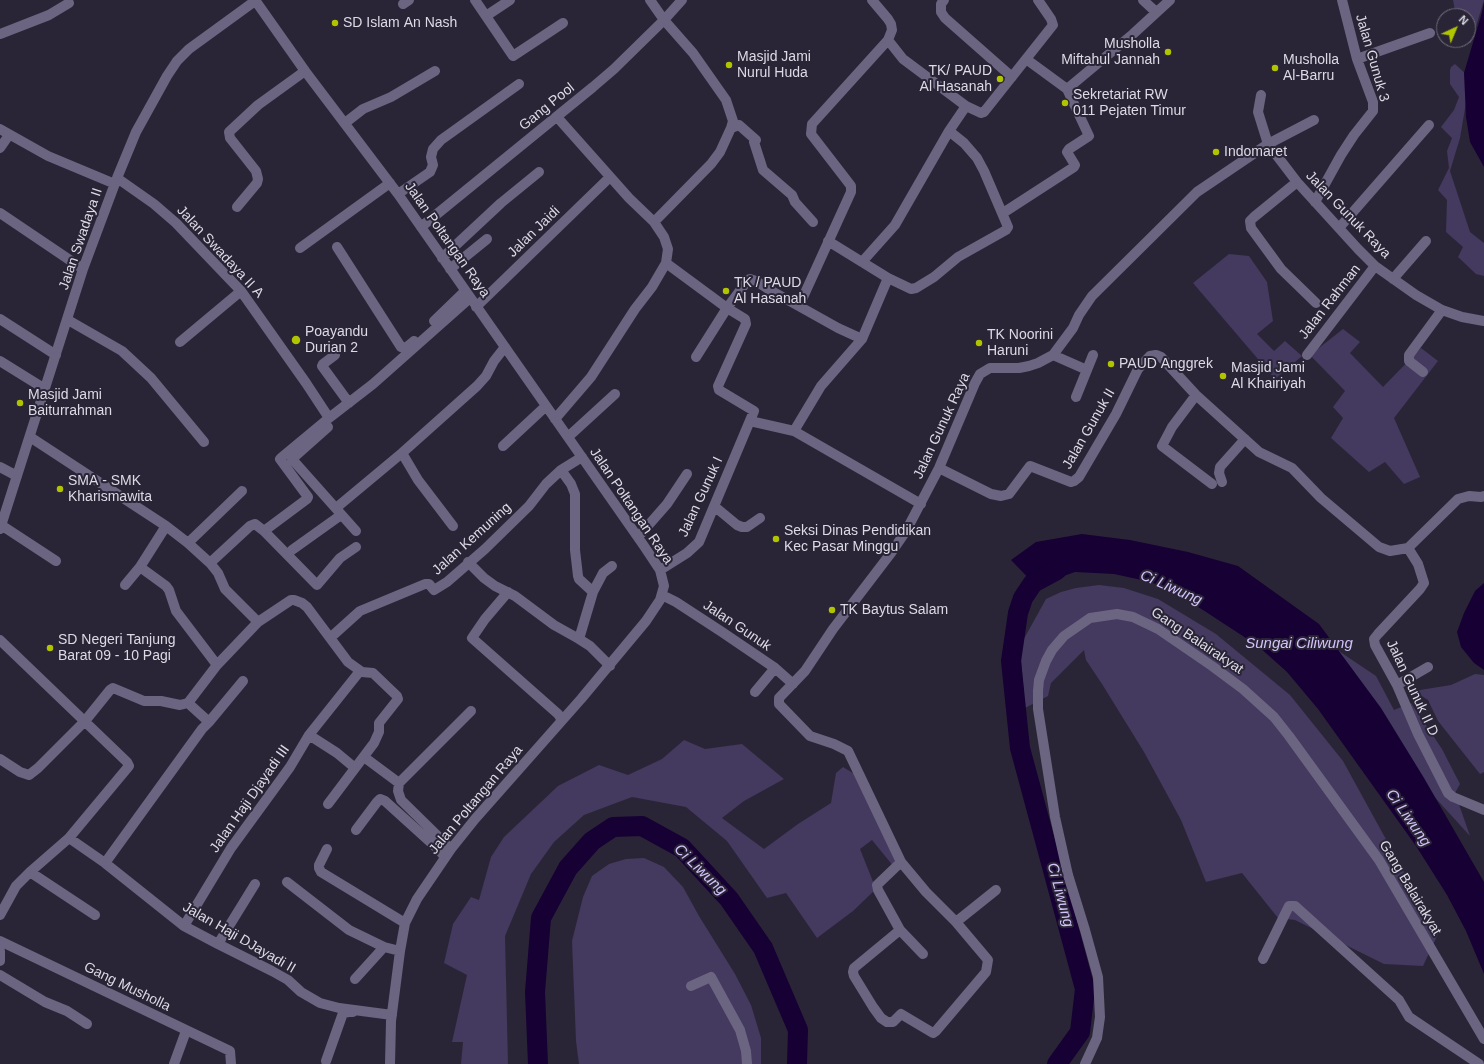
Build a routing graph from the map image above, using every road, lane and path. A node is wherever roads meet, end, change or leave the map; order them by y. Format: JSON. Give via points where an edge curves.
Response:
{"nodes":[{"id":1,"x":255,"y":0,"type":"edge"},
{"id":2,"x":475,"y":0,"type":"edge"},
{"id":3,"x":510,"y":0,"type":"edge"},
{"id":4,"x":650,"y":0,"type":"edge"},
{"id":5,"x":682,"y":0,"type":"edge"},
{"id":6,"x":872,"y":0,"type":"edge"},
{"id":7,"x":944,"y":0,"type":"edge"},
{"id":8,"x":1038,"y":0,"type":"edge"},
{"id":9,"x":1143,"y":0,"type":"edge"},
{"id":10,"x":1170,"y":0,"type":"edge"},
{"id":11,"x":1342,"y":0,"type":"edge"},
{"id":12,"x":69,"y":3,"type":"dead end"},
{"id":13,"x":1156,"y":12,"type":"junction"},
{"id":14,"x":486,"y":16,"type":"junction"},
{"id":15,"x":664,"y":20,"type":"junction"},
{"id":16,"x":563,"y":23,"type":"dead end"},
{"id":17,"x":1430,"y":33,"type":"dead end"},
{"id":18,"x":0,"y":34,"type":"edge"},
{"id":19,"x":888,"y":40,"type":"junction"},
{"id":20,"x":1026,"y":59,"type":"junction"},
{"id":21,"x":1357,"y":59,"type":"junction"},
{"id":22,"x":305,"y":70,"type":"junction"},
{"id":23,"x":435,"y":71,"type":"dead end"},
{"id":24,"x":1012,"y":76,"type":"junction"},
{"id":25,"x":519,"y":84,"type":"dead end"},
{"id":26,"x":1067,"y":89,"type":"junction"},
{"id":27,"x":1260,"y":95,"type":"dead end"},
{"id":28,"x":966,"y":106,"type":"junction"},
{"id":29,"x":557,"y":117,"type":"junction"},
{"id":30,"x":1314,"y":120,"type":"dead end"},
{"id":31,"x":344,"y":123,"type":"junction"},
{"id":32,"x":1429,"y":125,"type":"dead end"},
{"id":33,"x":731,"y":128,"type":"junction"},
{"id":34,"x":0,"y":129,"type":"edge"},
{"id":35,"x":949,"y":131,"type":"junction"},
{"id":36,"x":9,"y":135,"type":"junction"},
{"id":37,"x":1268,"y":144,"type":"junction"},
{"id":38,"x":0,"y":148,"type":"edge"},
{"id":39,"x":539,"y":172,"type":"dead end"},
{"id":40,"x":610,"y":177,"type":"junction"},
{"id":41,"x":116,"y":181,"type":"junction"},
{"id":42,"x":1297,"y":182,"type":"junction"},
{"id":43,"x":390,"y":183,"type":"junction"},
{"id":44,"x":398,"y":194,"type":"junction"},
{"id":45,"x":1315,"y":202,"type":"junction"},
{"id":46,"x":237,"y":207,"type":"dead end"},
{"id":47,"x":0,"y":213,"type":"edge"},
{"id":48,"x":1003,"y":213,"type":"junction"},
{"id":49,"x":654,"y":222,"type":"junction"},
{"id":50,"x":813,"y":222,"type":"dead end"},
{"id":51,"x":421,"y":227,"type":"junction"},
{"id":52,"x":1339,"y":228,"type":"junction"},
{"id":53,"x":487,"y":239,"type":"dead end"},
{"id":54,"x":828,"y":241,"type":"junction"},
{"id":55,"x":1426,"y":241,"type":"dead end"},
{"id":56,"x":337,"y":247,"type":"dead end"},
{"id":57,"x":300,"y":248,"type":"dead end"},
{"id":58,"x":442,"y":258,"type":"junction"},
{"id":59,"x":862,"y":262,"type":"junction"},
{"id":60,"x":666,"y":263,"type":"junction"},
{"id":61,"x":1375,"y":266,"type":"junction"},
{"id":62,"x":83,"y":269,"type":"junction"},
{"id":63,"x":450,"y":270,"type":"junction"},
{"id":64,"x":888,"y":278,"type":"junction"},
{"id":65,"x":1393,"y":279,"type":"junction"},
{"id":66,"x":241,"y":291,"type":"junction"},
{"id":67,"x":468,"y":294,"type":"junction"},
{"id":68,"x":1316,"y":303,"type":"dead end"},
{"id":69,"x":476,"y":306,"type":"junction"},
{"id":70,"x":799,"y":306,"type":"junction"},
{"id":71,"x":727,"y":308,"type":"junction"},
{"id":72,"x":1442,"y":310,"type":"junction"},
{"id":73,"x":0,"y":319,"type":"edge"},
{"id":74,"x":68,"y":320,"type":"junction"},
{"id":75,"x":1484,"y":321,"type":"edge"},
{"id":76,"x":862,"y":339,"type":"junction"},
{"id":77,"x":180,"y":342,"type":"dead end"},
{"id":78,"x":505,"y":347,"type":"junction"},
{"id":79,"x":56,"y":355,"type":"junction"},
{"id":80,"x":1053,"y":355,"type":"junction"},
{"id":81,"x":1093,"y":355,"type":"dead end"},
{"id":82,"x":1307,"y":355,"type":"dead end"},
{"id":83,"x":335,"y":356,"type":"dead end"},
{"id":84,"x":696,"y":357,"type":"dead end"},
{"id":85,"x":0,"y":361,"type":"edge"},
{"id":86,"x":1087,"y":370,"type":"junction"},
{"id":87,"x":1423,"y":372,"type":"dead end"},
{"id":88,"x":45,"y":389,"type":"junction"},
{"id":89,"x":615,"y":394,"type":"dead end"},
{"id":90,"x":1196,"y":394,"type":"junction"},
{"id":91,"x":1076,"y":397,"type":"dead end"},
{"id":92,"x":349,"y":403,"type":"junction"},
{"id":93,"x":546,"y":406,"type":"junction"},
{"id":94,"x":555,"y":419,"type":"junction"},
{"id":95,"x":750,"y":421,"type":"junction"},
{"id":96,"x":329,"y":423,"type":"junction"},
{"id":97,"x":794,"y":431,"type":"junction"},
{"id":98,"x":30,"y":437,"type":"junction"},
{"id":99,"x":568,"y":437,"type":"junction"},
{"id":100,"x":1245,"y":439,"type":"junction"},
{"id":101,"x":204,"y":442,"type":"dead end"},
{"id":102,"x":503,"y":446,"type":"dead end"},
{"id":103,"x":402,"y":453,"type":"junction"},
{"id":104,"x":582,"y":457,"type":"junction"},
{"id":105,"x":0,"y":467,"type":"edge"},
{"id":106,"x":939,"y":468,"type":"junction"},
{"id":107,"x":561,"y":470,"type":"junction"},
{"id":108,"x":687,"y":474,"type":"dead end"},
{"id":109,"x":17,"y":476,"type":"junction"},
{"id":110,"x":242,"y":491,"type":"dead end"},
{"id":111,"x":1484,"y":496,"type":"edge"},
{"id":112,"x":921,"y":504,"type":"junction"},
{"id":113,"x":714,"y":506,"type":"junction"},
{"id":114,"x":339,"y":511,"type":"junction"},
{"id":115,"x":760,"y":518,"type":"dead end"},
{"id":116,"x":166,"y":526,"type":"junction"},
{"id":117,"x":453,"y":526,"type":"dead end"},
{"id":118,"x":1,"y":527,"type":"edge"},
{"id":119,"x":264,"y":531,"type":"junction"},
{"id":120,"x":356,"y":531,"type":"dead end"},
{"id":121,"x":638,"y":537,"type":"junction"},
{"id":122,"x":188,"y":543,"type":"junction"},
{"id":123,"x":356,"y":547,"type":"dead end"},
{"id":124,"x":1408,"y":548,"type":"junction"},
{"id":125,"x":292,"y":550,"type":"dead end"},
{"id":126,"x":56,"y":561,"type":"dead end"},
{"id":127,"x":468,"y":562,"type":"junction"},
{"id":128,"x":210,"y":563,"type":"junction"},
{"id":129,"x":612,"y":566,"type":"dead end"},
{"id":130,"x":140,"y":567,"type":"junction"},
{"id":131,"x":660,"y":570,"type":"junction"},
{"id":132,"x":125,"y":586,"type":"dead end"},
{"id":133,"x":508,"y":592,"type":"junction"},
{"id":134,"x":593,"y":592,"type":"junction"},
{"id":135,"x":662,"y":595,"type":"junction"},
{"id":136,"x":258,"y":622,"type":"junction"},
{"id":137,"x":330,"y":638,"type":"junction"},
{"id":138,"x":579,"y":639,"type":"junction"},
{"id":139,"x":0,"y":640,"type":"edge"},
{"id":140,"x":218,"y":665,"type":"junction"},
{"id":141,"x":610,"y":666,"type":"junction"},
{"id":142,"x":1428,"y":667,"type":"dead end"},
{"id":143,"x":775,"y":668,"type":"junction"},
{"id":144,"x":360,"y":671,"type":"junction"},
{"id":145,"x":243,"y":682,"type":"dead end"},
{"id":146,"x":793,"y":684,"type":"junction"},
{"id":147,"x":1397,"y":685,"type":"junction"},
{"id":148,"x":755,"y":692,"type":"dead end"},
{"id":149,"x":188,"y":703,"type":"junction"},
{"id":150,"x":471,"y":711,"type":"dead end"},
{"id":151,"x":562,"y":720,"type":"junction"},
{"id":152,"x":85,"y":721,"type":"junction"},
{"id":153,"x":209,"y":722,"type":"junction"},
{"id":154,"x":310,"y":735,"type":"junction"},
{"id":155,"x":364,"y":757,"type":"junction"},
{"id":156,"x":0,"y":759,"type":"edge"},
{"id":157,"x":355,"y":768,"type":"junction"},
{"id":158,"x":399,"y":783,"type":"junction"},
{"id":159,"x":328,"y":804,"type":"dead end"},
{"id":160,"x":1484,"y":810,"type":"edge"},
{"id":161,"x":356,"y":830,"type":"dead end"},
{"id":162,"x":70,"y":838,"type":"junction"},
{"id":163,"x":327,"y":849,"type":"dead end"},
{"id":164,"x":448,"y":853,"type":"junction"},
{"id":165,"x":901,"y":862,"type":"junction"},
{"id":166,"x":105,"y":863,"type":"junction"},
{"id":167,"x":30,"y":872,"type":"junction"},
{"id":168,"x":287,"y":882,"type":"dead end"},
{"id":169,"x":255,"y":884,"type":"dead end"},
{"id":170,"x":996,"y":890,"type":"dead end"},
{"id":171,"x":0,"y":915,"type":"edge"},
{"id":172,"x":95,"y":915,"type":"dead end"},
{"id":173,"x":956,"y":922,"type":"junction"},
{"id":174,"x":405,"y":923,"type":"junction"},
{"id":175,"x":184,"y":926,"type":"junction"},
{"id":176,"x":900,"y":930,"type":"junction"},
{"id":177,"x":0,"y":941,"type":"edge"},
{"id":178,"x":218,"y":944,"type":"junction"},
{"id":179,"x":384,"y":947,"type":"junction"},
{"id":180,"x":0,"y":951,"type":"edge"},
{"id":181,"x":400,"y":951,"type":"junction"},
{"id":182,"x":923,"y":954,"type":"dead end"},
{"id":183,"x":1263,"y":959,"type":"dead end"},
{"id":184,"x":0,"y":961,"type":"edge"},
{"id":185,"x":0,"y":974,"type":"edge"},
{"id":186,"x":355,"y":979,"type":"dead end"},
{"id":187,"x":691,"y":986,"type":"dead end"},
{"id":188,"x":391,"y":1018,"type":"junction"},
{"id":189,"x":87,"y":1024,"type":"dead end"},
{"id":190,"x":186,"y":1031,"type":"junction"},
{"id":191,"x":1484,"y":1039,"type":"edge"},
{"id":192,"x":326,"y":1062,"type":"dead end"},
{"id":193,"x":174,"y":1064,"type":"edge"},
{"id":194,"x":231,"y":1064,"type":"edge"},
{"id":195,"x":390,"y":1064,"type":"edge"},
{"id":196,"x":747,"y":1064,"type":"edge"},
{"id":197,"x":1085,"y":1064,"type":"edge"},
{"id":198,"x":1479,"y":1064,"type":"edge"}],
"edges":[{"from":1,"to":22,"type":"street","name":"Jalan Poltangan Raya"},
{"from":1,"to":41,"type":"street","name":"Jalan Swadaya II","via":[[177,60],[136,132]]},
{"from":2,"to":14,"type":"street"},
{"from":3,"to":14,"type":"street"},
{"from":4,"to":15,"type":"street"},
{"from":5,"to":15,"type":"street","name":"Gang Pool"},
{"from":6,"to":19,"type":"street","via":[[891,24],[892,30]]},
{"from":7,"to":24,"type":"street","via":[[941,12],[945,18]]},
{"from":8,"to":20,"type":"street","via":[[1053,25]]},
{"from":9,"to":13,"type":"street"},
{"from":10,"to":13,"type":"street"},
{"from":11,"to":21,"type":"street","name":"Jalan Gunuk 3"},
{"from":12,"to":18,"type":"street","via":[[49,15]]},
{"from":13,"to":26,"type":"street"},
{"from":14,"to":16,"type":"street","via":[[513,56]]},
{"from":15,"to":29,"type":"street","name":"Gang Pool","via":[[614,69]]},
{"from":15,"to":33,"type":"street","via":[[693,54],[726,100],[733,121]]},
{"from":17,"to":21,"type":"street"},
{"from":19,"to":28,"type":"street","via":[[903,59]]},
{"from":19,"to":54,"type":"street","via":[[812,124],[812,134],[851,186],[851,192]]},
{"from":20,"to":24,"type":"street"},
{"from":20,"to":26,"type":"street"},
{"from":21,"to":45,"type":"street","name":"Jalan Gunuk 3","via":[[1373,102],[1373,111],[1341,154]]},
{"from":22,"to":31,"type":"street","name":"Jalan Poltangan Raya"},
{"from":22,"to":46,"type":"street","via":[[258,105],[229,132],[230,138],[256,171],[258,179]]},
{"from":23,"to":31,"type":"street","via":[[391,97],[363,109]]},
{"from":24,"to":28,"type":"street","via":[[984,112],[977,112]]},
{"from":25,"to":44,"type":"street","via":[[441,140],[433,149],[433,165],[430,172]]},
{"from":26,"to":48,"type":"street","via":[[1089,136],[1069,149],[1075,165],[1073,169]]},
{"from":27,"to":37,"type":"street","name":"Jalan Gunuk Raya","via":[[1258,112]]},
{"from":28,"to":35,"type":"street"},
{"from":29,"to":40,"type":"street"},
{"from":29,"to":51,"type":"street","name":"Gang Pool"},
{"from":30,"to":37,"type":"street"},
{"from":31,"to":43,"type":"street","name":"Jalan Poltangan Raya"},
{"from":32,"to":52,"type":"street"},
{"from":33,"to":49,"type":"street","via":[[720,152],[711,164]]},
{"from":33,"to":50,"type":"street","via":[[739,125],[756,140],[754,143],[763,170],[792,195]]},
{"from":34,"to":36,"type":"street","name":"Jalan Swadaya II A"},
{"from":35,"to":48,"type":"street","via":[[977,158]]},
{"from":35,"to":59,"type":"street","via":[[895,225]]},
{"from":36,"to":38,"type":"street"},
{"from":36,"to":41,"type":"street","name":"Jalan Swadaya II A","via":[[48,156]]},
{"from":37,"to":42,"type":"street","name":"Jalan Gunuk Raya"},
{"from":37,"to":80,"type":"street","name":"Jalan Gunuk Raya","via":[[1197,192],[1092,296],[1070,333]]},
{"from":39,"to":58,"type":"street","via":[[501,203]]},
{"from":40,"to":49,"type":"street"},
{"from":40,"to":69,"type":"street","name":"Jalan Jaidi"},
{"from":41,"to":62,"type":"street","name":"Jalan Swadaya II"},
{"from":41,"to":66,"type":"street","name":"Jalan Swadaya II A","via":[[154,204],[176,223]]},
{"from":42,"to":45,"type":"street","name":"Jalan Gunuk Raya"},
{"from":42,"to":68,"type":"street","via":[[1254,217],[1250,221],[1251,228],[1281,269]]},
{"from":43,"to":44,"type":"street","name":"Jalan Poltangan Raya"},
{"from":43,"to":57,"type":"street"},
{"from":44,"to":51,"type":"street","name":"Jalan Poltangan Raya"},
{"from":45,"to":52,"type":"street","name":"Jalan Gunuk Raya"},
{"from":47,"to":62,"type":"street"},
{"from":48,"to":64,"type":"street","via":[[1008,225],[1006,230],[970,249],[922,284],[911,289]]},
{"from":49,"to":60,"type":"street","via":[[666,242]]},
{"from":51,"to":58,"type":"street","name":"Jalan Poltangan Raya"},
{"from":52,"to":61,"type":"street","name":"Jalan Gunuk Raya"},
{"from":53,"to":63,"type":"street"},
{"from":54,"to":59,"type":"street"},
{"from":54,"to":70,"type":"street"},
{"from":55,"to":65,"type":"street"},
{"from":56,"to":67,"type":"street","via":[[401,347],[408,346]]},
{"from":58,"to":63,"type":"street","name":"Jalan Poltangan Raya"},
{"from":59,"to":64,"type":"street"},
{"from":60,"to":71,"type":"street"},
{"from":60,"to":94,"type":"street","via":[[591,377]]},
{"from":61,"to":65,"type":"street","name":"Jalan Gunuk Raya"},
{"from":61,"to":82,"type":"street","name":"Jalan Rahman"},
{"from":62,"to":74,"type":"street","name":"Jalan Swadaya II"},
{"from":63,"to":67,"type":"street","name":"Jalan Poltangan Raya"},
{"from":64,"to":76,"type":"street"},
{"from":65,"to":72,"type":"street","name":"Jalan Gunuk Raya"},
{"from":66,"to":77,"type":"street"},
{"from":66,"to":96,"type":"street","name":"Jalan Swadaya II A","via":[[306,383]]},
{"from":67,"to":69,"type":"street","name":"Jalan Poltangan Raya"},
{"from":67,"to":92,"type":"street","via":[[373,384]]},
{"from":69,"to":78,"type":"street","name":"Jalan Poltangan Raya"},
{"from":70,"to":71,"type":"street","via":[[750,279]]},
{"from":70,"to":76,"type":"street"},
{"from":71,"to":84,"type":"street"},
{"from":71,"to":95,"type":"street","name":"Jalan Gunuk I","via":[[743,317],[746,324],[718,386],[719,390],[754,410]]},
{"from":72,"to":75,"type":"street","name":"Jalan Gunuk Raya"},
{"from":72,"to":87,"type":"street","via":[[1409,355],[1409,361]]},
{"from":73,"to":79,"type":"street"},
{"from":74,"to":79,"type":"street","name":"Jalan Swadaya II"},
{"from":74,"to":101,"type":"street","via":[[122,351],[151,378]]},
{"from":76,"to":97,"type":"street","via":[[821,386]]},
{"from":78,"to":93,"type":"street","name":"Jalan Poltangan Raya"},
{"from":78,"to":103,"type":"street","via":[[477,386]]},
{"from":79,"to":88,"type":"street","name":"Jalan Swadaya II"},
{"from":80,"to":86,"type":"street"},
{"from":80,"to":106,"type":"street","name":"Jalan Gunuk Raya","via":[[1029,366],[990,368],[980,374]]},
{"from":81,"to":86,"type":"street"},
{"from":83,"to":92,"type":"street","via":[[322,366]]},
{"from":85,"to":88,"type":"street"},
{"from":86,"to":91,"type":"street"},
{"from":88,"to":98,"type":"street","name":"Jalan Swadaya II"},
{"from":89,"to":99,"type":"street"},
{"from":90,"to":100,"type":"street","name":"Jalan Gunuk II"},
{"from":90,"to":100,"type":"street","via":[[1172,427],[1162,446],[1217,483],[1220,467]]},
{"from":90,"to":106,"type":"street","name":"Jalan Gunuk II","via":[[1161,357],[1152,355],[1146,358],[1079,477],[1071,482],[1030,466],[1009,494],[1001,496],[991,494]]},
{"from":92,"to":96,"type":"street"},
{"from":93,"to":94,"type":"street","name":"Jalan Poltangan Raya"},
{"from":93,"to":102,"type":"street"},
{"from":94,"to":99,"type":"street","name":"Jalan Poltangan Raya"},
{"from":95,"to":97,"type":"street"},
{"from":95,"to":113,"type":"street","name":"Jalan Gunuk I"},
{"from":96,"to":114,"type":"street","via":[[292,459]]},
{"from":96,"to":119,"type":"street","via":[[280,460],[308,498]]},
{"from":97,"to":112,"type":"street"},
{"from":98,"to":109,"type":"street","name":"Jalan Swadaya II"},
{"from":98,"to":116,"type":"street"},
{"from":99,"to":104,"type":"street","name":"Jalan Poltangan Raya"},
{"from":100,"to":124,"type":"street","name":"Jalan Gunuk II","via":[[1260,452],[1292,468],[1321,498],[1379,547],[1390,551]]},
{"from":103,"to":114,"type":"street"},
{"from":103,"to":117,"type":"street","via":[[418,480]]},
{"from":104,"to":107,"type":"street","name":"Jalan Kemuning"},
{"from":104,"to":121,"type":"street","name":"Jalan Poltangan Raya"},
{"from":105,"to":109,"type":"street"},
{"from":106,"to":112,"type":"street","name":"Jalan Gunuk Raya"},
{"from":107,"to":127,"type":"street","name":"Jalan Kemuning","via":[[529,506]]},
{"from":107,"to":134,"type":"street","via":[[575,494],[575,550],[578,576]]},
{"from":108,"to":121,"type":"street","via":[[667,504]]},
{"from":109,"to":118,"type":"street","name":"Jalan Swadaya II"},
{"from":110,"to":122,"type":"street"},
{"from":111,"to":124,"type":"street","via":[[1469,496],[1458,500]]},
{"from":112,"to":146,"type":"street","name":"Jalan Gunuk Raya","via":[[891,553]]},
{"from":113,"to":115,"type":"street","via":[[742,527],[747,527]]},
{"from":113,"to":131,"type":"street","name":"Jalan Gunuk I","via":[[699,542]]},
{"from":114,"to":120,"type":"street"},
{"from":114,"to":125,"type":"street"},
{"from":116,"to":122,"type":"street"},
{"from":116,"to":130,"type":"street"},
{"from":118,"to":126,"type":"street"},
{"from":119,"to":123,"type":"street","via":[[317,585],[340,558]]},
{"from":119,"to":128,"type":"street","via":[[252,524]]},
{"from":121,"to":131,"type":"street","name":"Jalan Poltangan Raya"},
{"from":122,"to":128,"type":"street"},
{"from":124,"to":147,"type":"street","name":"Jalan Gunuk II D","via":[[1418,564],[1424,583],[1374,639]]},
{"from":127,"to":133,"type":"street","via":[[484,578]]},
{"from":127,"to":137,"type":"street","name":"Jalan Kemuning","via":[[436,589],[427,583],[360,611]]},
{"from":128,"to":136,"type":"street","via":[[225,589]]},
{"from":129,"to":134,"type":"street","via":[[603,573]]},
{"from":130,"to":132,"type":"street"},
{"from":130,"to":140,"type":"street","via":[[166,586],[176,611]]},
{"from":131,"to":135,"type":"street","name":"Jalan Poltangan Raya","via":[[664,586]]},
{"from":133,"to":138,"type":"street","via":[[554,625]]},
{"from":133,"to":151,"type":"street","via":[[472,638]]},
{"from":134,"to":138,"type":"street"},
{"from":135,"to":141,"type":"street","name":"Jalan Poltangan Raya","via":[[654,610]]},
{"from":135,"to":143,"type":"street","name":"Jalan Gunuk"},
{"from":136,"to":137,"type":"street","via":[[294,600],[307,607]]},
{"from":136,"to":140,"type":"street"},
{"from":137,"to":144,"type":"street","via":[[348,662]]},
{"from":138,"to":141,"type":"street"},
{"from":139,"to":152,"type":"street"},
{"from":140,"to":149,"type":"street"},
{"from":141,"to":151,"type":"street","name":"Jalan Poltangan Raya"},
{"from":142,"to":147,"type":"street"},
{"from":143,"to":146,"type":"street","name":"Jalan Gunuk"},
{"from":143,"to":148,"type":"street"},
{"from":144,"to":154,"type":"street","name":"Jalan Haji Djayadi III"},
{"from":144,"to":155,"type":"street","via":[[373,673],[395,692],[398,699],[379,723],[379,732]]},
{"from":145,"to":153,"type":"street"},
{"from":146,"to":165,"type":"street","name":"Jalan Gunuk Raya","via":[[779,698],[778,704],[812,737],[848,751]]},
{"from":147,"to":160,"type":"street","name":"Jalan Gunuk II D","via":[[1448,793]]},
{"from":149,"to":152,"type":"street","via":[[180,706],[161,701],[144,701],[113,688]]},
{"from":149,"to":153,"type":"street"},
{"from":150,"to":158,"type":"street"},
{"from":151,"to":164,"type":"street","name":"Jalan Poltangan Raya"},
{"from":152,"to":156,"type":"street","via":[[29,775]]},
{"from":152,"to":162,"type":"street","via":[[129,766]]},
{"from":153,"to":166,"type":"street","via":[[160,785]]},
{"from":154,"to":157,"type":"street"},
{"from":154,"to":175,"type":"street","name":"Jalan Haji Djayadi III","via":[[231,848]]},
{"from":155,"to":157,"type":"street"},
{"from":155,"to":158,"type":"street"},
{"from":157,"to":159,"type":"street"},
{"from":158,"to":164,"type":"street","via":[[401,800]]},
{"from":161,"to":164,"type":"street","via":[[380,799],[438,849]]},
{"from":162,"to":166,"type":"street","name":"Jalan Haji DJayadi II"},
{"from":162,"to":167,"type":"street"},
{"from":163,"to":174,"type":"street","via":[[319,865],[321,872]]},
{"from":164,"to":174,"type":"street","name":"Jalan Poltangan Raya","via":[[417,899]]},
{"from":165,"to":173,"type":"street"},
{"from":165,"to":176,"type":"street","via":[[877,885]]},
{"from":166,"to":175,"type":"street","name":"Jalan Haji DJayadi II"},
{"from":167,"to":171,"type":"street","via":[[16,886]]},
{"from":167,"to":172,"type":"street"},
{"from":168,"to":179,"type":"street","via":[[349,930]]},
{"from":169,"to":178,"type":"street"},
{"from":170,"to":173,"type":"street"},
{"from":173,"to":176,"type":"street","via":[[988,960],[988,966],[986,972],[933,1033],[901,1014],[892,1022],[881,1018],[852,972]]},
{"from":174,"to":181,"type":"street","name":"Jalan Poltangan Raya"},
{"from":175,"to":178,"type":"street","name":"Jalan Haji DJayadi II"},
{"from":176,"to":182,"type":"street"},
{"from":177,"to":190,"type":"street","name":"Gang Musholla"},
{"from":178,"to":188,"type":"street","name":"Jalan Haji DJayadi II","via":[[288,980],[301,992],[320,1003]]},
{"from":179,"to":181,"type":"street"},
{"from":179,"to":186,"type":"street"},
{"from":180,"to":184,"type":"street"},
{"from":181,"to":188,"type":"street","name":"Jalan Poltangan Raya"},
{"from":183,"to":198,"type":"street","via":[[1289,906],[1295,906],[1399,1000],[1409,1017]]},
{"from":185,"to":189,"type":"street"},
{"from":187,"to":196,"type":"street","via":[[711,977],[742,1033]]},
{"from":188,"to":192,"type":"street","via":[[343,1013]]},
{"from":188,"to":195,"type":"street","name":"Jalan Poltangan Raya"},
{"from":190,"to":193,"type":"street"},
{"from":190,"to":194,"type":"street","name":"Gang Musholla","via":[[230,1051]]},
{"from":191,"to":197,"type":"street","name":"Gang Balairakyat","via":[[1379,860],[1274,717],[1243,689],[1158,629],[1133,617],[1117,614],[1090,618],[1064,636],[1046,661],[1038,691],[1038,709],[1055,817],[1068,875],[1098,977],[1100,1017],[1097,1038]]}]}
